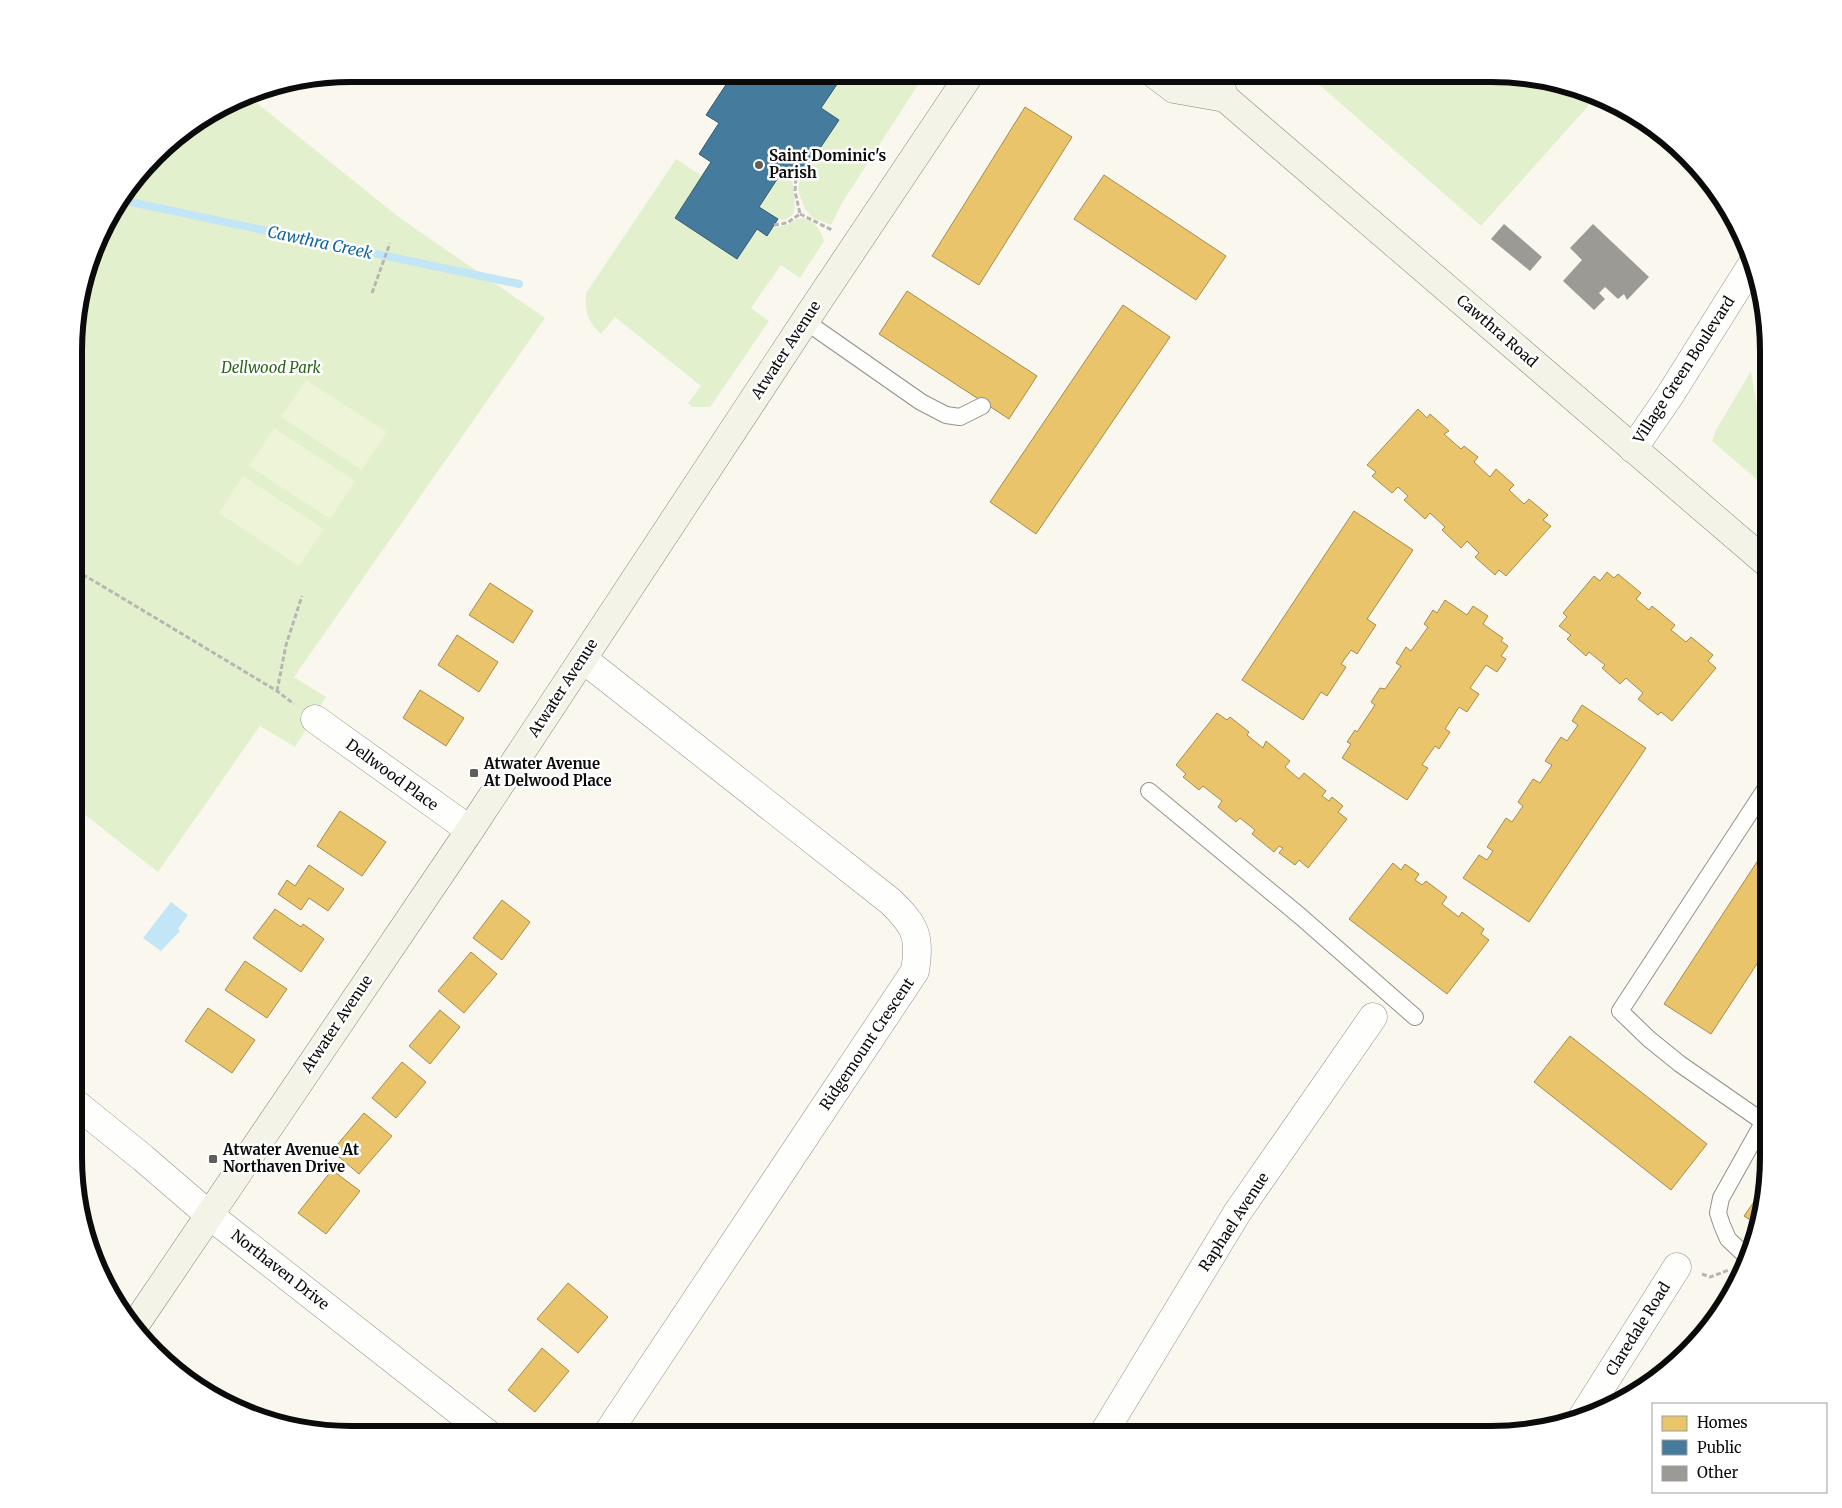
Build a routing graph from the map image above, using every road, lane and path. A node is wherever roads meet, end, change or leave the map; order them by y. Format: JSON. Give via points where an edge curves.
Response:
{"nodes":[{"id":1,"x":965,"y":82,"type":"edge"},
{"id":2,"x":1165,"y":82,"type":"edge"},
{"id":3,"x":1221,"y":86,"type":"edge"},
{"id":4,"x":796,"y":175,"type":"dead end"},
{"id":5,"x":800,"y":214,"type":"junction"},
{"id":6,"x":774,"y":225,"type":"dead end"},
{"id":7,"x":832,"y":230,"type":"dead end"},
{"id":8,"x":390,"y":243,"type":"dead end"},
{"id":9,"x":1747,"y":272,"type":"edge"},
{"id":10,"x":372,"y":293,"type":"dead end"},
{"id":11,"x":805,"y":321,"type":"junction"},
{"id":12,"x":982,"y":406,"type":"dead end"},
{"id":13,"x":1633,"y":449,"type":"junction"},
{"id":14,"x":1760,"y":557,"type":"edge"},
{"id":15,"x":82,"y":575,"type":"edge"},
{"id":16,"x":302,"y":596,"type":"dead end"},
{"id":17,"x":582,"y":659,"type":"junction"},
{"id":18,"x":277,"y":691,"type":"junction"},
{"id":19,"x":315,"y":719,"type":"joint"},
{"id":20,"x":1149,"y":790,"type":"dead end"},
{"id":21,"x":1760,"y":797,"type":"edge"},
{"id":22,"x":470,"y":830,"type":"junction"},
{"id":23,"x":1373,"y":1016,"type":"dead end"},
{"id":24,"x":1415,"y":1017,"type":"dead end"},
{"id":25,"x":82,"y":1109,"type":"edge"},
{"id":26,"x":1760,"y":1115,"type":"edge"},
{"id":27,"x":1760,"y":1127,"type":"edge"},
{"id":28,"x":208,"y":1214,"type":"junction"},
{"id":29,"x":1739,"y":1259,"type":"edge"},
{"id":30,"x":1737,"y":1264,"type":"edge"},
{"id":31,"x":1677,"y":1267,"type":"joint"},
{"id":32,"x":138,"y":1320,"type":"edge"},
{"id":33,"x":1589,"y":1407,"type":"edge"},
{"id":34,"x":478,"y":1426,"type":"edge"},
{"id":35,"x":612,"y":1426,"type":"edge"},
{"id":36,"x":1108,"y":1426,"type":"edge"}],
"edges":[{"from":1,"to":11,"type":"street","name":"Atwater Avenue"},
{"from":2,"to":3,"type":"street","name":"Cawthra Road","via":[[1174,89]]},
{"from":3,"to":13,"type":"street","name":"Cawthra Road"},
{"from":4,"to":5,"type":"path","via":[[795,191]]},
{"from":5,"to":6,"type":"path","via":[[787,223]]},
{"from":5,"to":7,"type":"path"},
{"from":8,"to":10,"type":"path"},
{"from":9,"to":13,"type":"street","name":"Village Green Boulevard"},
{"from":11,"to":12,"type":"lane","via":[[946,416],[960,416]]},
{"from":11,"to":17,"type":"street","name":"Atwater Avenue"},
{"from":13,"to":14,"type":"street","name":"Cawthra Road"},
{"from":15,"to":18,"type":"path"},
{"from":16,"to":18,"type":"path","via":[[286,645]]},
{"from":17,"to":22,"type":"street","name":"Atwater Avenue"},
{"from":17,"to":35,"type":"street","name":"Ridgemount Crescent","via":[[890,901],[907,917],[918,951],[915,971]]},
{"from":18,"to":19,"type":"path"},
{"from":19,"to":22,"type":"street","name":"Dellwood Place"},
{"from":20,"to":24,"type":"lane"},
{"from":21,"to":26,"type":"lane","via":[[1620,1011],[1680,1064]]},
{"from":22,"to":28,"type":"street","name":"Atwater Avenue"},
{"from":23,"to":36,"type":"street","name":"Raphael Avenue","via":[[1237,1213]]},
{"from":25,"to":28,"type":"street","name":"Northaven Drive"},
{"from":27,"to":29,"type":"lane","via":[[1721,1198],[1718,1213]]},
{"from":28,"to":32,"type":"street","name":"Atwater Avenue"},
{"from":28,"to":34,"type":"street","name":"Northaven Drive"},
{"from":30,"to":31,"type":"path","via":[[1710,1276]]},
{"from":31,"to":33,"type":"street","name":"Claredale Road"}]}
